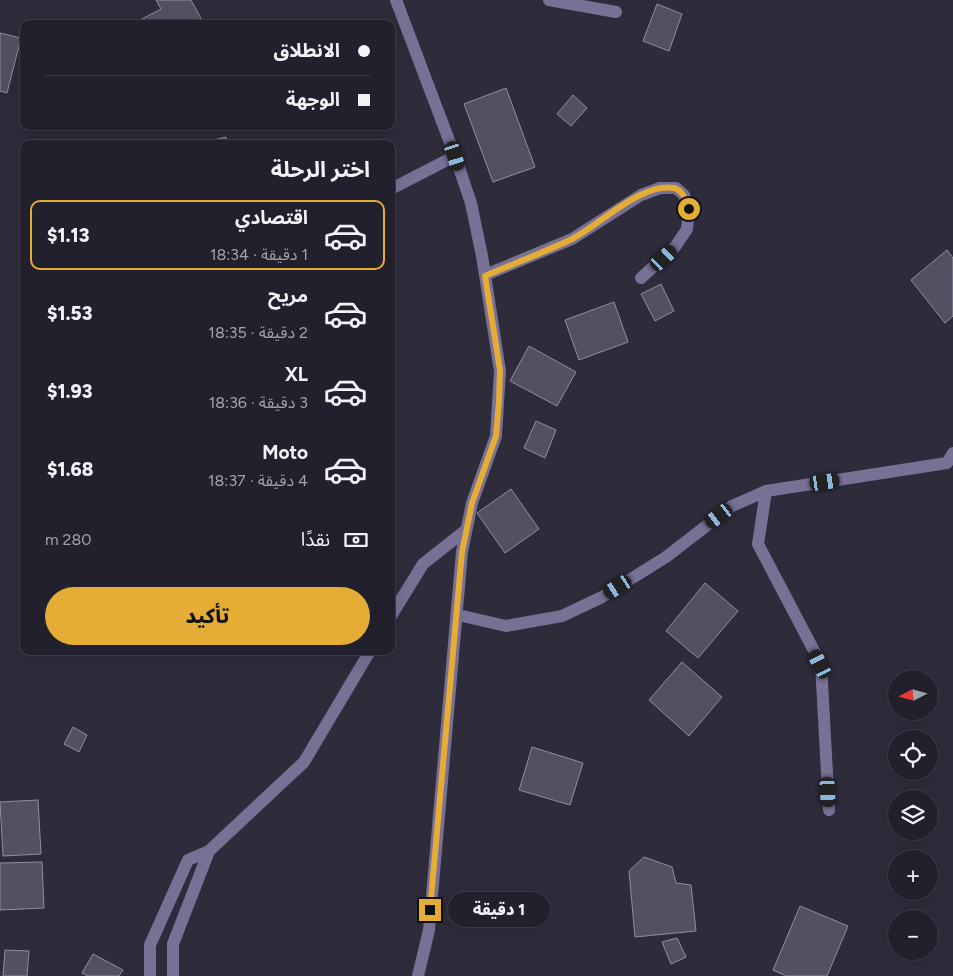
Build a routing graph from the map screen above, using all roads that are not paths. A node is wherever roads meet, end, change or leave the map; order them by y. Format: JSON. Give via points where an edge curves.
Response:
{"nodes":[{"id":1,"x":396,"y":0,"type":"edge"},
{"id":2,"x":549,"y":0,"type":"edge"},
{"id":3,"x":616,"y":12,"type":"dead end"},
{"id":4,"x":455,"y":156,"type":"junction"},
{"id":5,"x":395,"y":186,"type":"edge"},
{"id":6,"x":485,"y":276,"type":"junction"},
{"id":7,"x":641,"y":278,"type":"dead end"},
{"id":8,"x":951,"y":459,"type":"edge"},
{"id":9,"x":766,"y":491,"type":"junction"},
{"id":10,"x":466,"y":530,"type":"junction"},
{"id":11,"x":395,"y":610,"type":"edge"},
{"id":12,"x":458,"y":615,"type":"junction"},
{"id":13,"x":368,"y":655,"type":"edge"},
{"id":14,"x":829,"y":810,"type":"dead end"},
{"id":15,"x":209,"y":851,"type":"junction"},
{"id":16,"x":150,"y":976,"type":"edge"},
{"id":17,"x":173,"y":976,"type":"edge"},
{"id":18,"x":418,"y":976,"type":"edge"}],
"edges":[{"from":1,"to":4,"type":"street"},
{"from":2,"to":3,"type":"street"},
{"from":4,"to":5,"type":"street"},
{"from":4,"to":6,"type":"street","via":[[471,203]]},
{"from":6,"to":7,"type":"street","via":[[572,239],[641,195],[660,188],[676,188],[684,195],[689,209],[687,229],[675,247]]},
{"from":6,"to":10,"type":"street","via":[[500,370],[499,401],[496,436],[481,473]]},
{"from":8,"to":9,"type":"street","via":[[891,473]]},
{"from":9,"to":12,"type":"street","via":[[732,506],[666,557],[602,597],[562,616],[506,626]]},
{"from":9,"to":14,"type":"street","via":[[758,544],[820,664]]},
{"from":10,"to":11,"type":"street","via":[[423,564]]},
{"from":10,"to":12,"type":"street"},
{"from":12,"to":18,"type":"street","via":[[429,930]]},
{"from":13,"to":15,"type":"street","via":[[304,762]]},
{"from":15,"to":16,"type":"street","via":[[188,860],[150,945]]},
{"from":15,"to":17,"type":"street","via":[[173,944]]}]}
